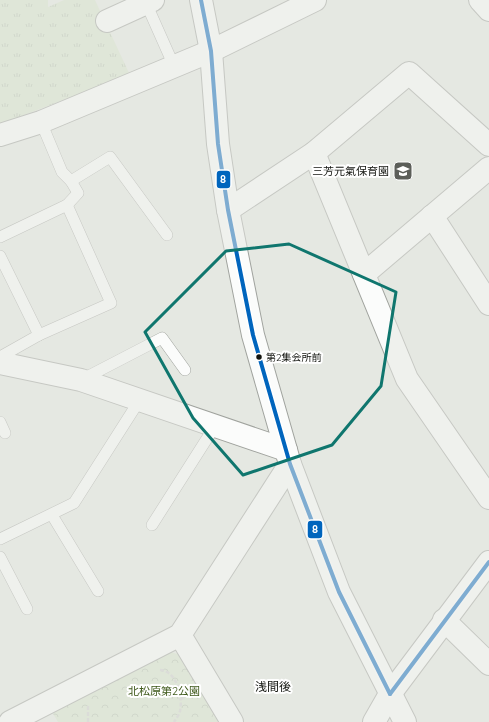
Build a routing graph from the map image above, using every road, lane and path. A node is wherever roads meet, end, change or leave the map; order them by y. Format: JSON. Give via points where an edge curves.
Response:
{"nodes":[{"id":1,"x":201,"y":0,"type":"edge"},
{"id":2,"x":480,"y":0,"type":"edge"},
{"id":3,"x":150,"y":1,"type":"edge"},
{"id":4,"x":312,"y":1,"type":"edge"},
{"id":5,"x":489,"y":10,"type":"edge"},
{"id":6,"x":107,"y":21,"type":"dead end"},
{"id":7,"x":211,"y":51,"type":"junction"},
{"id":8,"x":174,"y":66,"type":"junction"},
{"id":9,"x":40,"y":122,"type":"junction"},
{"id":10,"x":0,"y":135,"type":"edge"},
{"id":11,"x":489,"y":145,"type":"edge"},
{"id":12,"x":314,"y":153,"type":"junction"},
{"id":13,"x":489,"y":168,"type":"edge"},
{"id":14,"x":71,"y":181,"type":"junction"},
{"id":15,"x":67,"y":205,"type":"junction"},
{"id":16,"x":228,"y":210,"type":"junction"},
{"id":17,"x":432,"y":216,"type":"junction"},
{"id":18,"x":167,"y":235,"type":"dead end"},
{"id":19,"x":0,"y":237,"type":"edge"},
{"id":20,"x":0,"y":256,"type":"edge"},
{"id":21,"x":364,"y":274,"type":"junction"},
{"id":22,"x":489,"y":304,"type":"edge"},
{"id":23,"x":39,"y":335,"type":"junction"},
{"id":24,"x":0,"y":357,"type":"edge"},
{"id":25,"x":0,"y":363,"type":"edge"},
{"id":26,"x":185,"y":370,"type":"dead end"},
{"id":27,"x":81,"y":380,"type":"junction"},
{"id":28,"x":139,"y":401,"type":"junction"},
{"id":29,"x":0,"y":422,"type":"edge"},
{"id":30,"x":216,"y":426,"type":"junction"},
{"id":31,"x":5,"y":433,"type":"dead end"},
{"id":32,"x":288,"y":457,"type":"junction"},
{"id":33,"x":489,"y":498,"type":"edge"},
{"id":34,"x":52,"y":515,"type":"junction"},
{"id":35,"x":152,"y":525,"type":"dead end"},
{"id":36,"x":0,"y":539,"type":"edge"},
{"id":37,"x":0,"y":558,"type":"edge"},
{"id":38,"x":489,"y":562,"type":"edge"},
{"id":39,"x":98,"y":591,"type":"dead end"},
{"id":40,"x":27,"y":609,"type":"dead end"},
{"id":41,"x":444,"y":620,"type":"junction"},
{"id":42,"x":180,"y":635,"type":"junction"},
{"id":43,"x":489,"y":664,"type":"edge"},
{"id":44,"x":155,"y":669,"type":"dead end"},
{"id":45,"x":390,"y":694,"type":"junction"},
{"id":46,"x":88,"y":702,"type":"dead end"},
{"id":47,"x":15,"y":721,"type":"edge"},
{"id":48,"x":88,"y":722,"type":"edge"},
{"id":49,"x":174,"y":722,"type":"edge"},
{"id":50,"x":232,"y":722,"type":"edge"},
{"id":51,"x":374,"y":722,"type":"edge"},
{"id":52,"x":405,"y":722,"type":"edge"}],
"edges":[{"from":1,"to":7,"type":"street"},
{"from":2,"to":5,"type":"street"},
{"from":3,"to":6,"type":"street"},
{"from":3,"to":8,"type":"lane"},
{"from":4,"to":7,"type":"street"},
{"from":7,"to":8,"type":"street"},
{"from":7,"to":16,"type":"street","via":[[218,144]]},
{"from":8,"to":9,"type":"street"},
{"from":9,"to":10,"type":"street"},
{"from":9,"to":14,"type":"lane","via":[[62,172]]},
{"from":11,"to":12,"type":"street","via":[[409,73]]},
{"from":12,"to":16,"type":"street"},
{"from":12,"to":21,"type":"street"},
{"from":13,"to":17,"type":"street"},
{"from":14,"to":15,"type":"lane","via":[[78,194]]},
{"from":14,"to":18,"type":"lane","via":[[110,157]]},
{"from":15,"to":19,"type":"lane"},
{"from":15,"to":23,"type":"lane","via":[[110,303]]},
{"from":16,"to":32,"type":"street","via":[[253,334]]},
{"from":17,"to":21,"type":"street"},
{"from":17,"to":22,"type":"street"},
{"from":20,"to":23,"type":"lane"},
{"from":21,"to":33,"type":"street","via":[[407,379]]},
{"from":23,"to":24,"type":"lane"},
{"from":25,"to":27,"type":"street"},
{"from":26,"to":27,"type":"lane","via":[[162,338]]},
{"from":27,"to":28,"type":"street"},
{"from":28,"to":30,"type":"street"},
{"from":28,"to":34,"type":"lane","via":[[74,503]]},
{"from":29,"to":31,"type":"lane"},
{"from":30,"to":32,"type":"street"},
{"from":30,"to":35,"type":"lane"},
{"from":32,"to":42,"type":"street"},
{"from":32,"to":45,"type":"street","via":[[339,592]]},
{"from":34,"to":36,"type":"lane"},
{"from":34,"to":39,"type":"lane"},
{"from":37,"to":40,"type":"lane"},
{"from":38,"to":41,"type":"street"},
{"from":41,"to":43,"type":"street"},
{"from":41,"to":45,"type":"street"},
{"from":42,"to":47,"type":"street"},
{"from":42,"to":50,"type":"street"},
{"from":44,"to":49,"type":"path","via":[[164,670],[172,676],[178,687],[181,699],[180,712]]},
{"from":45,"to":51,"type":"street"},
{"from":45,"to":52,"type":"street"},
{"from":46,"to":48,"type":"path"}]}
